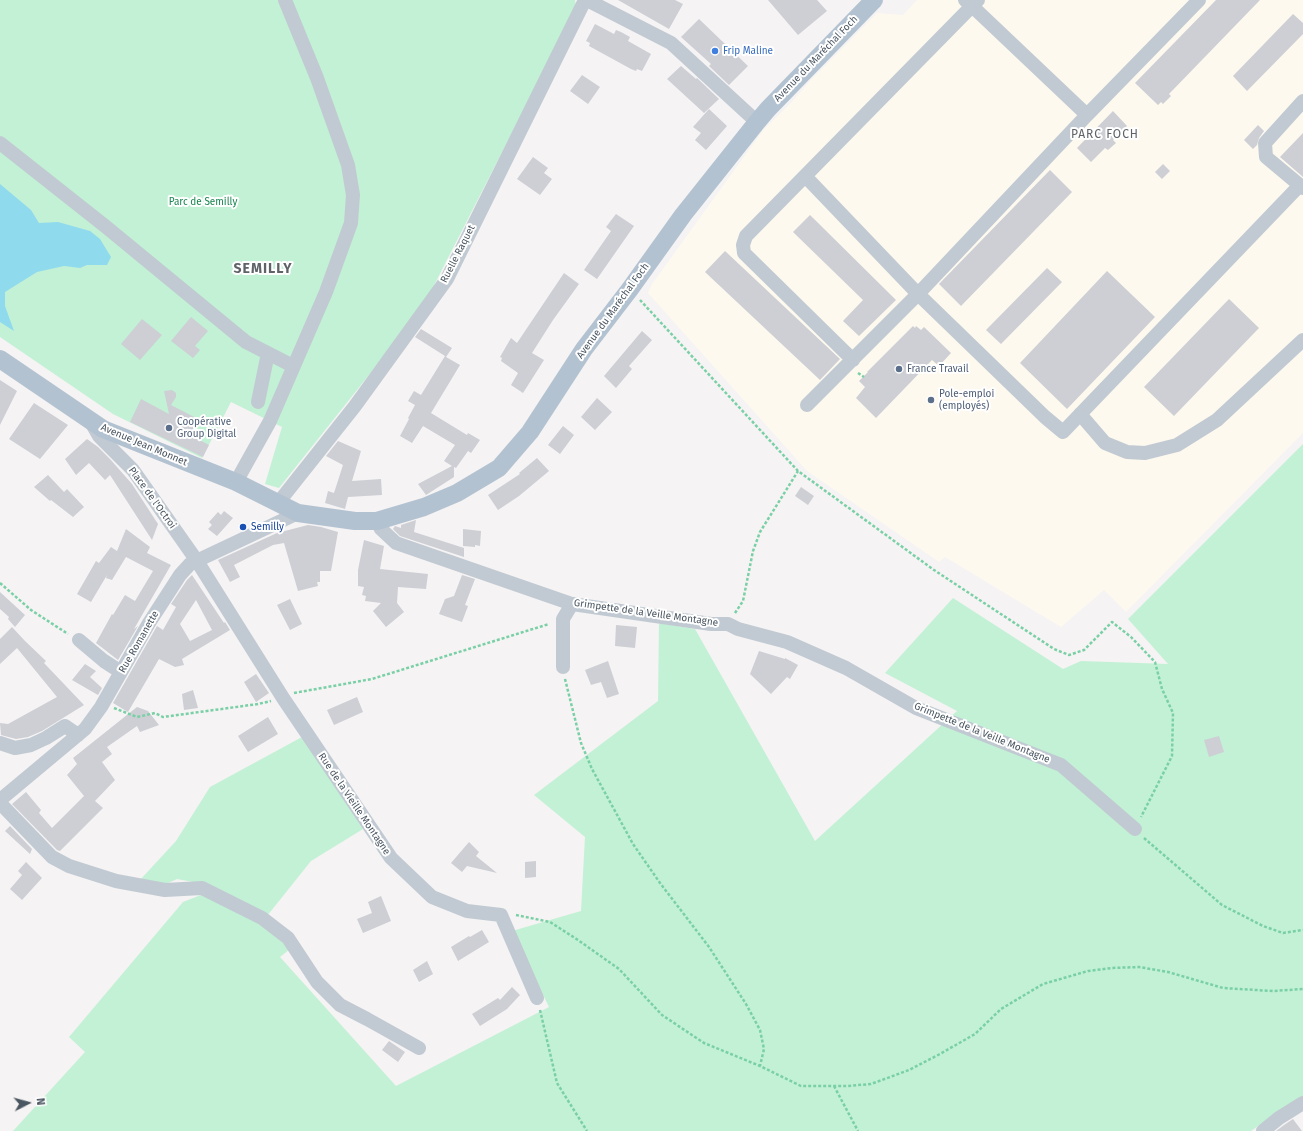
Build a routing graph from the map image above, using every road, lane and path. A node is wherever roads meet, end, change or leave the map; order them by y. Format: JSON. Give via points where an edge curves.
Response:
{"nodes":[{"id":1,"x":285,"y":0,"type":"edge"},
{"id":2,"x":586,"y":0,"type":"edge"},
{"id":3,"x":1199,"y":0,"type":"edge"},
{"id":4,"x":972,"y":2,"type":"edge"},
{"id":5,"x":866,"y":3,"type":"edge"},
{"id":6,"x":1303,"y":101,"type":"edge"},
{"id":7,"x":1087,"y":115,"type":"junction"},
{"id":8,"x":757,"y":122,"type":"junction"},
{"id":9,"x":0,"y":143,"type":"edge"},
{"id":10,"x":804,"y":176,"type":"junction"},
{"id":11,"x":1302,"y":187,"type":"edge"},
{"id":12,"x":630,"y":289,"type":"junction"},
{"id":13,"x":918,"y":294,"type":"junction"},
{"id":14,"x":1303,"y":340,"type":"edge"},
{"id":15,"x":268,"y":353,"type":"junction"},
{"id":16,"x":0,"y":359,"type":"edge"},
{"id":17,"x":853,"y":360,"type":"junction"},
{"id":18,"x":293,"y":366,"type":"junction"},
{"id":19,"x":258,"y":402,"type":"dead end"},
{"id":20,"x":808,"y":405,"type":"dead end"},
{"id":21,"x":1080,"y":414,"type":"junction"},
{"id":22,"x":89,"y":420,"type":"junction"},
{"id":23,"x":798,"y":471,"type":"junction"},
{"id":24,"x":236,"y":482,"type":"junction"},
{"id":25,"x":278,"y":503,"type":"junction"},
{"id":26,"x":298,"y":513,"type":"junction"},
{"id":27,"x":377,"y":521,"type":"junction"},
{"id":28,"x":197,"y":561,"type":"junction"},
{"id":29,"x":0,"y":583,"type":"edge"},
{"id":30,"x":572,"y":604,"type":"junction"},
{"id":31,"x":563,"y":619,"type":"junction"},
{"id":32,"x":728,"y":624,"type":"junction"},
{"id":33,"x":79,"y":640,"type":"joint"},
{"id":34,"x":563,"y":667,"type":"joint"},
{"id":35,"x":121,"y":672,"type":"junction"},
{"id":36,"x":283,"y":698,"type":"junction"},
{"id":37,"x":101,"y":707,"type":"junction"},
{"id":38,"x":78,"y":735,"type":"junction"},
{"id":39,"x":0,"y":744,"type":"edge"},
{"id":40,"x":0,"y":800,"type":"edge"},
{"id":41,"x":0,"y":803,"type":"edge"},
{"id":42,"x":1134,"y":829,"type":"junction"},
{"id":43,"x":501,"y":915,"type":"junction"},
{"id":44,"x":1303,"y":930,"type":"edge"},
{"id":45,"x":1303,"y":989,"type":"edge"},
{"id":46,"x":537,"y":998,"type":"joint"},
{"id":47,"x":419,"y":1048,"type":"dead end"},
{"id":48,"x":760,"y":1066,"type":"junction"},
{"id":49,"x":834,"y":1086,"type":"junction"},
{"id":50,"x":1303,"y":1103,"type":"edge"},
{"id":51,"x":587,"y":1131,"type":"edge"},
{"id":52,"x":858,"y":1131,"type":"edge"},
{"id":53,"x":1263,"y":1131,"type":"edge"}],
"edges":[{"from":1,"to":18,"type":"street","via":[[346,158],[354,195],[351,223],[326,292]]},
{"from":2,"to":8,"type":"street","via":[[671,42]]},
{"from":2,"to":25,"type":"street","name":"Ruelle Raquet","via":[[447,279],[355,406]]},
{"from":3,"to":7,"type":"street"},
{"from":4,"to":7,"type":"street"},
{"from":4,"to":10,"type":"street"},
{"from":5,"to":8,"type":"main road","name":"Avenue du Maréchal Foch"},
{"from":6,"to":11,"type":"street","via":[[1265,143],[1266,157]]},
{"from":7,"to":13,"type":"street"},
{"from":8,"to":12,"type":"main road","name":"Avenue du Maréchal Foch","via":[[683,215]]},
{"from":9,"to":15,"type":"street","via":[[246,342]]},
{"from":10,"to":13,"type":"street"},
{"from":10,"to":17,"type":"street","via":[[746,236],[744,253]]},
{"from":11,"to":21,"type":"street"},
{"from":12,"to":23,"type":"path"},
{"from":12,"to":27,"type":"main road","name":"Avenue du Maréchal Foch","via":[[584,349],[530,432],[499,468],[456,493],[424,507]]},
{"from":13,"to":17,"type":"street"},
{"from":13,"to":21,"type":"street","via":[[1063,432]]},
{"from":14,"to":21,"type":"street","via":[[1217,420],[1177,444],[1145,452],[1127,452],[1105,443]]},
{"from":15,"to":18,"type":"street"},
{"from":15,"to":19,"type":"street"},
{"from":16,"to":22,"type":"main road","name":"Avenue Jean Monnet"},
{"from":17,"to":20,"type":"street"},
{"from":18,"to":24,"type":"street","via":[[270,421]]},
{"from":22,"to":24,"type":"main road","name":"Avenue Jean Monnet","via":[[103,429]]},
{"from":22,"to":28,"type":"street","name":"Place de l'Octroi","via":[[99,436],[133,470]]},
{"from":23,"to":32,"type":"path","via":[[760,532],[743,601]]},
{"from":23,"to":42,"type":"path","via":[[934,570],[1054,650],[1069,654],[1084,650],[1112,622],[1131,637],[1154,662],[1162,688],[1174,713],[1172,756]]},
{"from":24,"to":25,"type":"main road","name":"Avenue Jean Monnet"},
{"from":25,"to":26,"type":"main road","name":"Avenue Jean Monnet"},
{"from":26,"to":27,"type":"main road","name":"Avenue du Maréchal Foch","via":[[355,521]]},
{"from":26,"to":28,"type":"street","name":"Rue Romanette"},
{"from":27,"to":30,"type":"street","name":"Grimpette de la Veille Montagne","via":[[381,529],[396,543]]},
{"from":28,"to":35,"type":"street","name":"Rue Romanette","via":[[190,564],[180,575]]},
{"from":28,"to":36,"type":"street","name":"Rue de la Vieille Montagne"},
{"from":29,"to":33,"type":"path","via":[[31,610]]},
{"from":30,"to":31,"type":"street"},
{"from":30,"to":32,"type":"street","name":"Grimpette de la Veille Montagne","via":[[711,624]]},
{"from":31,"to":34,"type":"street"},
{"from":31,"to":36,"type":"path","via":[[372,679],[297,692]]},
{"from":32,"to":42,"type":"street","name":"Grimpette de la Veille Montagne","via":[[787,642],[846,668],[916,708],[1061,765]]},
{"from":33,"to":35,"type":"street"},
{"from":34,"to":48,"type":"path","via":[[581,743],[592,769],[633,844],[709,947],[746,1004],[760,1030],[764,1049]]},
{"from":35,"to":37,"type":"street","name":"Rue Romanette"},
{"from":36,"to":37,"type":"path","via":[[258,704],[163,717],[155,713],[138,717],[113,707],[108,710]]},
{"from":36,"to":43,"type":"street","name":"Rue de la Vieille Montagne","via":[[391,858],[432,897],[466,911]]},
{"from":37,"to":38,"type":"street","name":"Rue Romanette","via":[[85,730]]},
{"from":38,"to":39,"type":"street","via":[[65,726],[31,745],[15,748]]},
{"from":38,"to":40,"type":"street","name":"Rue Romanette"},
{"from":41,"to":47,"type":"street","via":[[52,857],[68,866],[116,881],[165,890],[202,888],[262,918],[288,938],[317,982],[340,1005]]},
{"from":42,"to":44,"type":"path","via":[[1222,905],[1283,933]]},
{"from":43,"to":46,"type":"street"},
{"from":43,"to":48,"type":"path","via":[[520,915],[550,922],[619,969],[662,1015],[704,1043]]},
{"from":45,"to":49,"type":"path","via":[[1273,991],[1223,988],[1168,972],[1139,967],[1088,972],[1043,984],[1001,1009],[975,1034],[909,1070],[871,1084]]},
{"from":46,"to":51,"type":"path","via":[[557,1084]]},
{"from":48,"to":49,"type":"path","via":[[801,1086]]},
{"from":49,"to":52,"type":"path"},
{"from":50,"to":53,"type":"street"}]}
